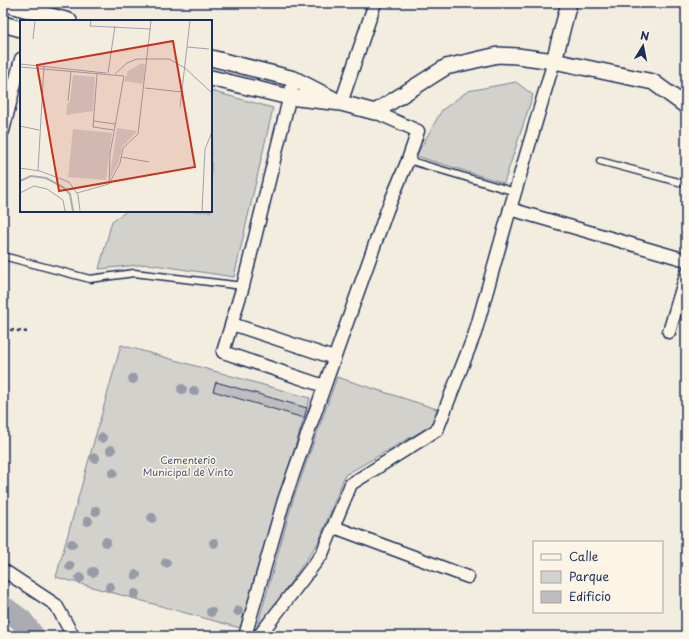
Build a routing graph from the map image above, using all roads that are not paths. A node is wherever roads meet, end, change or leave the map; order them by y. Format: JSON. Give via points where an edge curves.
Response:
{"nodes":[{"id":1,"x":3,"y":3,"type":"edge"},
{"id":2,"x":375,"y":3,"type":"edge"},
{"id":3,"x":569,"y":3,"type":"edge"},
{"id":4,"x":32,"y":16,"type":"edge"},
{"id":5,"x":62,"y":20,"type":"edge"},
{"id":6,"x":3,"y":24,"type":"edge"},
{"id":7,"x":20,"y":29,"type":"edge"},
{"id":8,"x":212,"y":58,"type":"edge"},
{"id":9,"x":554,"y":61,"type":"junction"},
{"id":10,"x":20,"y":63,"type":"edge"},
{"id":11,"x":212,"y":78,"type":"edge"},
{"id":12,"x":294,"y":78,"type":"junction"},
{"id":13,"x":289,"y":98,"type":"junction"},
{"id":14,"x":341,"y":103,"type":"junction"},
{"id":15,"x":686,"y":106,"type":"edge"},
{"id":16,"x":375,"y":112,"type":"junction"},
{"id":17,"x":3,"y":131,"type":"edge"},
{"id":18,"x":408,"y":160,"type":"junction"},
{"id":19,"x":600,"y":160,"type":"dead end"},
{"id":20,"x":686,"y":184,"type":"edge"},
{"id":21,"x":515,"y":192,"type":"junction"},
{"id":22,"x":510,"y":209,"type":"junction"},
{"id":23,"x":3,"y":256,"type":"edge"},
{"id":24,"x":686,"y":260,"type":"edge"},
{"id":25,"x":686,"y":275,"type":"edge"},
{"id":26,"x":243,"y":286,"type":"junction"},
{"id":27,"x":232,"y":324,"type":"junction"},
{"id":28,"x":669,"y":332,"type":"dead end"},
{"id":29,"x":334,"y":358,"type":"junction"},
{"id":30,"x":324,"y":386,"type":"junction"},
{"id":31,"x":334,"y":527,"type":"junction"},
{"id":32,"x":3,"y":570,"type":"edge"},
{"id":33,"x":468,"y":577,"type":"dead end"},
{"id":34,"x":73,"y":636,"type":"edge"},
{"id":35,"x":245,"y":636,"type":"edge"},
{"id":36,"x":259,"y":636,"type":"edge"}],
"edges":[{"from":1,"to":4,"type":"street"},
{"from":2,"to":14,"type":"street"},
{"from":3,"to":9,"type":"street"},
{"from":4,"to":5,"type":"street"},
{"from":6,"to":7,"type":"street"},
{"from":8,"to":12,"type":"street"},
{"from":9,"to":15,"type":"street","via":[[653,82]]},
{"from":9,"to":16,"type":"street","via":[[498,55],[446,67]]},
{"from":9,"to":21,"type":"street"},
{"from":10,"to":17,"type":"street"},
{"from":11,"to":13,"type":"street"},
{"from":12,"to":13,"type":"street"},
{"from":12,"to":14,"type":"street"},
{"from":13,"to":14,"type":"street"},
{"from":13,"to":26,"type":"street"},
{"from":14,"to":16,"type":"street"},
{"from":16,"to":18,"type":"street","via":[[418,131]]},
{"from":18,"to":21,"type":"lane"},
{"from":18,"to":29,"type":"street","via":[[387,210]]},
{"from":19,"to":20,"type":"lane"},
{"from":21,"to":22,"type":"street"},
{"from":22,"to":24,"type":"street"},
{"from":22,"to":31,"type":"street","via":[[475,333],[438,430],[351,484]]},
{"from":23,"to":26,"type":"lane","via":[[90,279],[134,273]]},
{"from":25,"to":28,"type":"street"},
{"from":26,"to":27,"type":"street"},
{"from":27,"to":29,"type":"street"},
{"from":27,"to":30,"type":"street","via":[[223,352]]},
{"from":29,"to":30,"type":"street"},
{"from":30,"to":35,"type":"street","via":[[284,500]]},
{"from":31,"to":33,"type":"street"},
{"from":31,"to":36,"type":"street","via":[[322,554]]},
{"from":32,"to":34,"type":"street","via":[[56,606]]}]}
